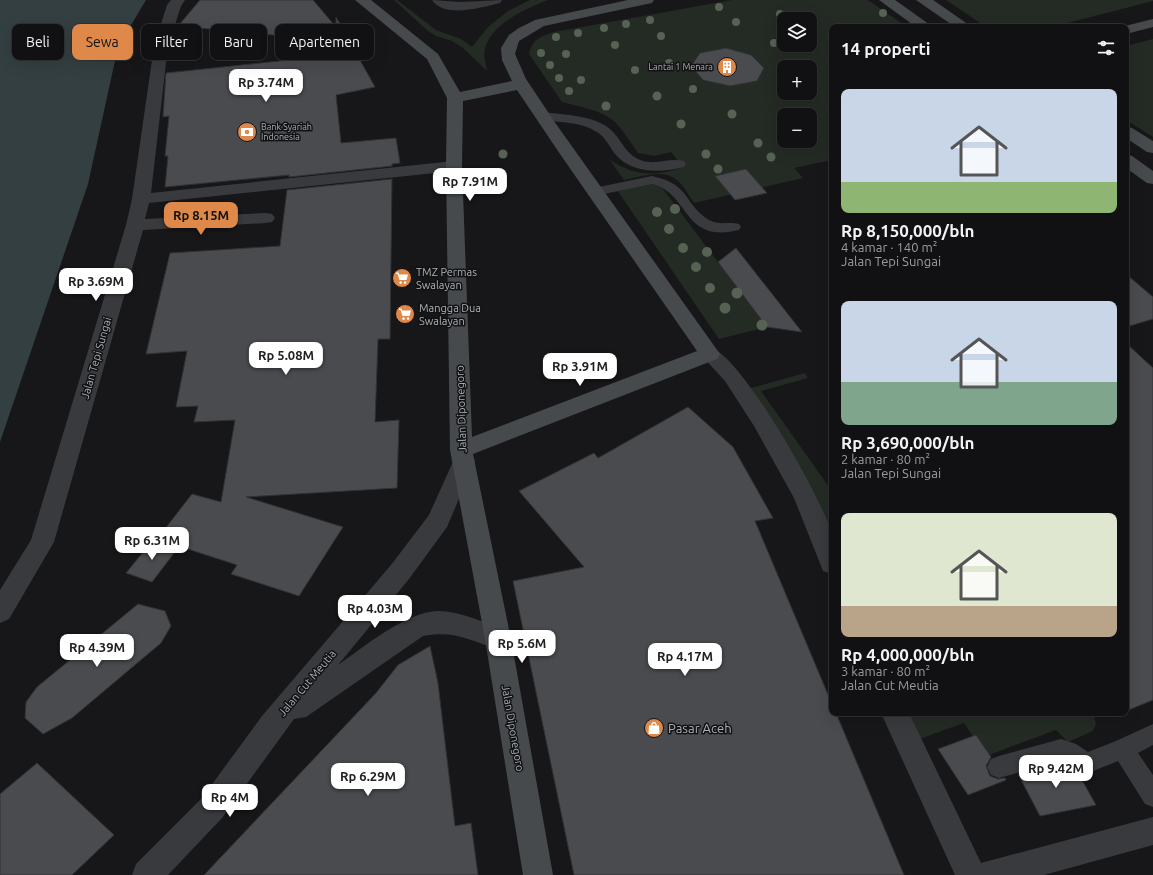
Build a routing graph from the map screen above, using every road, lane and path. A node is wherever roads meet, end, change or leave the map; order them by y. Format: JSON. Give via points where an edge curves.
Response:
{"nodes":[{"id":1,"x":178,"y":0,"type":"edge"},
{"id":2,"x":362,"y":0,"type":"edge"},
{"id":3,"x":439,"y":0,"type":"edge"},
{"id":4,"x":495,"y":0,"type":"edge"},
{"id":5,"x":647,"y":0,"type":"edge"},
{"id":6,"x":886,"y":0,"type":"edge"},
{"id":7,"x":923,"y":0,"type":"edge"},
{"id":8,"x":1153,"y":23,"type":"edge"},
{"id":9,"x":922,"y":24,"type":"edge"},
{"id":10,"x":960,"y":24,"type":"edge"},
{"id":11,"x":1129,"y":29,"type":"edge"},
{"id":12,"x":522,"y":84,"type":"junction"},
{"id":13,"x":455,"y":98,"type":"junction"},
{"id":14,"x":543,"y":116,"type":"junction"},
{"id":15,"x":1129,"y":133,"type":"edge"},
{"id":16,"x":1153,"y":148,"type":"edge"},
{"id":17,"x":1129,"y":162,"type":"edge"},
{"id":18,"x":679,"y":164,"type":"dead end"},
{"id":19,"x":454,"y":166,"type":"junction"},
{"id":20,"x":1153,"y":179,"type":"edge"},
{"id":21,"x":594,"y":192,"type":"junction"},
{"id":22,"x":141,"y":198,"type":"junction"},
{"id":23,"x":266,"y":218,"type":"dead end"},
{"id":24,"x":135,"y":225,"type":"junction"},
{"id":25,"x":734,"y":227,"type":"dead end"},
{"id":26,"x":710,"y":354,"type":"junction"},
{"id":27,"x":462,"y":456,"type":"junction"},
{"id":28,"x":829,"y":557,"type":"edge"},
{"id":29,"x":0,"y":612,"type":"edge"},
{"id":30,"x":498,"y":639,"type":"junction"},
{"id":31,"x":896,"y":716,"type":"edge"},
{"id":32,"x":272,"y":725,"type":"junction"},
{"id":33,"x":1153,"y":734,"type":"edge"},
{"id":34,"x":1123,"y":749,"type":"junction"},
{"id":35,"x":999,"y":767,"type":"dead end"},
{"id":36,"x":1153,"y":796,"type":"edge"},
{"id":37,"x":1153,"y":832,"type":"edge"},
{"id":38,"x":147,"y":875,"type":"edge"},
{"id":39,"x":538,"y":875,"type":"edge"},
{"id":40,"x":971,"y":875,"type":"edge"},
{"id":41,"x":990,"y":875,"type":"edge"}],
"edges":[{"from":1,"to":22,"type":"street","name":"Jalan Tepi Sungai","via":[[174,5],[161,46]]},
{"from":2,"to":13,"type":"main road","name":"Jalan Diponegoro","via":[[433,57]]},
{"from":3,"to":4,"type":"street","via":[[447,5],[459,7]]},
{"from":5,"to":12,"type":"main road","via":[[546,22],[524,30],[510,43],[508,55]]},
{"from":6,"to":9,"type":"main road"},
{"from":7,"to":10,"type":"main road"},
{"from":8,"to":11,"type":"main road"},
{"from":12,"to":13,"type":"main road"},
{"from":12,"to":14,"type":"main road"},
{"from":13,"to":19,"type":"main road","name":"Jalan Diponegoro"},
{"from":14,"to":18,"type":"lane","via":[[599,127],[633,163],[645,167]]},
{"from":14,"to":21,"type":"main road"},
{"from":15,"to":16,"type":"main road"},
{"from":17,"to":20,"type":"main road"},
{"from":19,"to":22,"type":"street"},
{"from":19,"to":27,"type":"main road","name":"Jalan Diponegoro"},
{"from":21,"to":25,"type":"lane","via":[[662,180],[670,185],[706,225],[722,229]]},
{"from":21,"to":26,"type":"main road"},
{"from":22,"to":24,"type":"street","name":"Jalan Tepi Sungai"},
{"from":23,"to":24,"type":"street"},
{"from":24,"to":29,"type":"street","name":"Jalan Tepi Sungai","via":[[42,542]]},
{"from":26,"to":27,"type":"main road"},
{"from":26,"to":28,"type":"street","via":[[732,376],[763,422],[805,498]]},
{"from":27,"to":30,"type":"main road","name":"Jalan Diponegoro"},
{"from":27,"to":32,"type":"street","name":"Jalan Cut Meutia","via":[[439,520],[400,572]]},
{"from":30,"to":32,"type":"street","via":[[468,627],[439,622],[417,626]]},
{"from":30,"to":39,"type":"main road","name":"Jalan Diponegoro"},
{"from":31,"to":40,"type":"street"},
{"from":32,"to":38,"type":"street","name":"Jalan Cut Meutia","via":[[212,808]]},
{"from":33,"to":34,"type":"lane"},
{"from":34,"to":35,"type":"lane","via":[[1086,763],[1068,751],[1061,750]]},
{"from":34,"to":36,"type":"lane"},
{"from":37,"to":41,"type":"street"}]}
